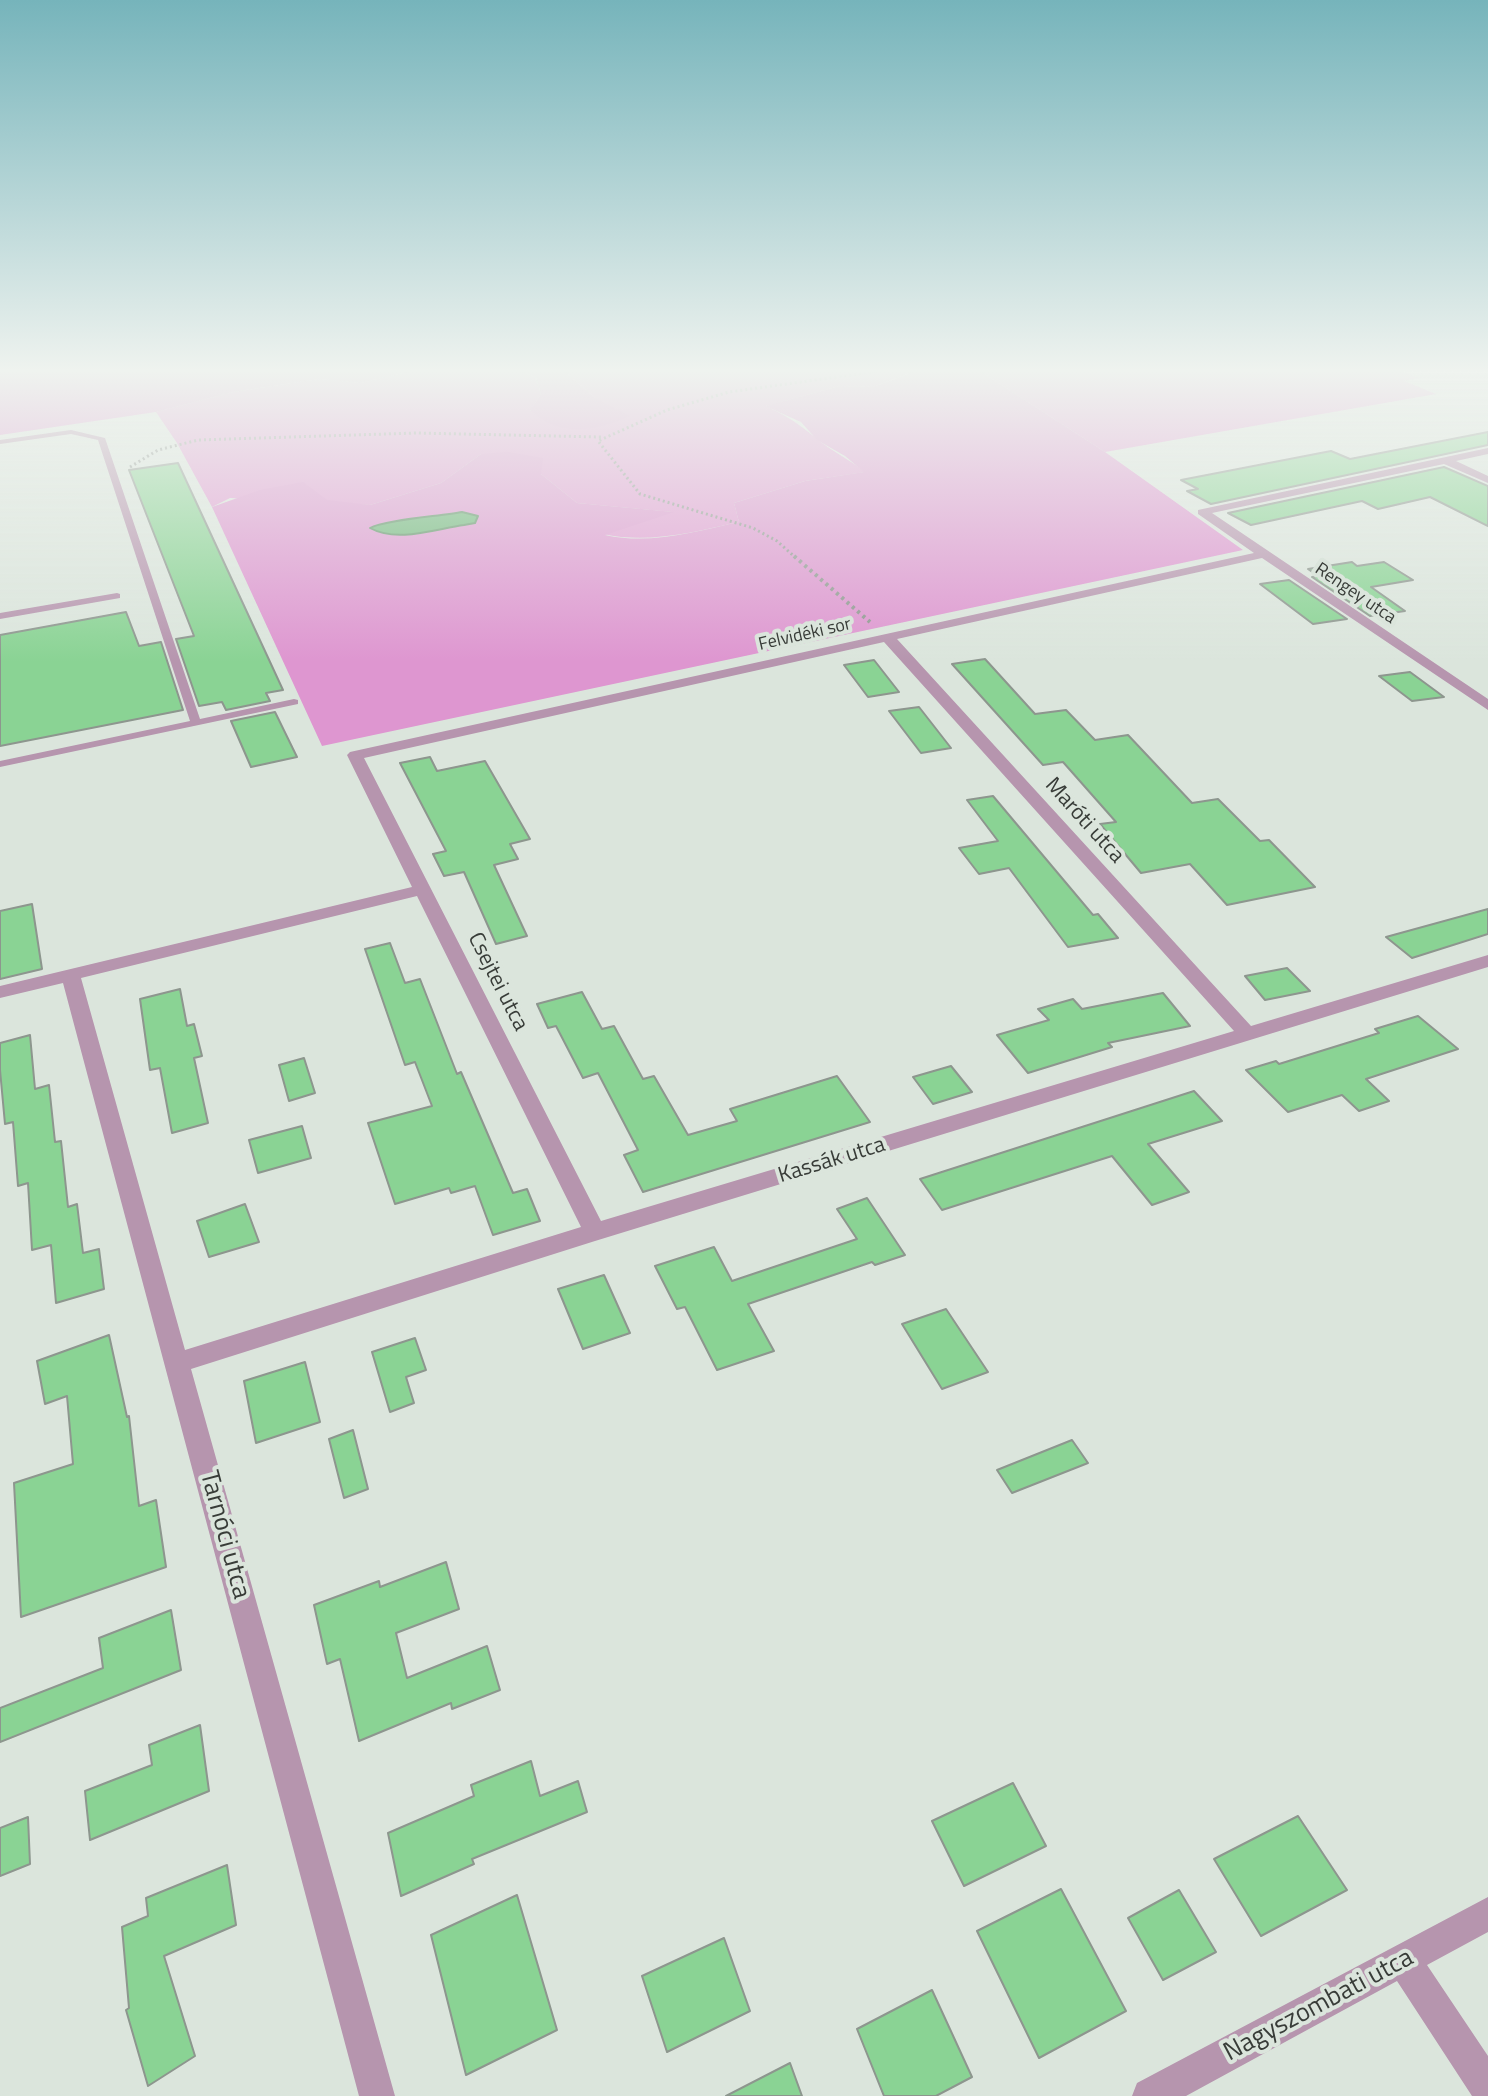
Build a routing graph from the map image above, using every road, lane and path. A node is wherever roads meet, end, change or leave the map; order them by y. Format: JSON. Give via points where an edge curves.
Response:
{"nodes":[{"id":1,"x":113,"y":467,"type":"edge"},
{"id":2,"x":124,"y":467,"type":"edge"},
{"id":3,"x":618,"y":467,"type":"edge"},
{"id":4,"x":1413,"y":467,"type":"edge"},
{"id":5,"x":1460,"y":467,"type":"edge"},
{"id":6,"x":114,"y":470,"type":"junction"},
{"id":7,"x":1488,"y":480,"type":"edge"},
{"id":8,"x":1264,"y":554,"type":"junction"},
{"id":9,"x":117,"y":596,"type":"dead end"},
{"id":10,"x":0,"y":616,"type":"edge"},
{"id":11,"x":886,"y":636,"type":"junction"},
{"id":12,"x":294,"y":702,"type":"dead end"},
{"id":13,"x":1488,"y":706,"type":"edge"},
{"id":14,"x":196,"y":722,"type":"junction"},
{"id":15,"x":355,"y":755,"type":"joint"},
{"id":16,"x":0,"y":764,"type":"edge"},
{"id":17,"x":424,"y":889,"type":"junction"},
{"id":18,"x":1488,"y":961,"type":"edge"},
{"id":19,"x":70,"y":974,"type":"junction"},
{"id":20,"x":0,"y":992,"type":"edge"},
{"id":21,"x":1249,"y":1036,"type":"junction"},
{"id":22,"x":595,"y":1232,"type":"junction"},
{"id":23,"x":177,"y":1363,"type":"junction"},
{"id":24,"x":1488,"y":1914,"type":"edge"},
{"id":25,"x":1404,"y":1961,"type":"junction"},
{"id":26,"x":1488,"y":2088,"type":"edge"},
{"id":27,"x":377,"y":2096,"type":"edge"},
{"id":28,"x":1150,"y":2096,"type":"edge"}],
"edges":[{"from":1,"to":6,"type":"lane"},
{"from":2,"to":6,"type":"path"},
{"from":3,"to":11,"type":"path","via":[[640,494],[723,517],[777,541]]},
{"from":4,"to":8,"type":"street","name":"Rengey utca","via":[[1202,512]]},
{"from":5,"to":7,"type":"street"},
{"from":6,"to":14,"type":"lane"},
{"from":8,"to":11,"type":"street","name":"Felvidéki sor"},
{"from":8,"to":13,"type":"street","name":"Rengey utca"},
{"from":9,"to":10,"type":"lane"},
{"from":11,"to":15,"type":"street","name":"Felvidéki sor"},
{"from":11,"to":21,"type":"street","name":"Maróti utca"},
{"from":12,"to":14,"type":"lane"},
{"from":14,"to":16,"type":"lane"},
{"from":15,"to":17,"type":"street","name":"Csejtei utca"},
{"from":17,"to":19,"type":"street"},
{"from":17,"to":22,"type":"street","name":"Csejtei utca"},
{"from":18,"to":21,"type":"street","name":"Kassák utca"},
{"from":19,"to":20,"type":"street"},
{"from":19,"to":23,"type":"street","name":"Tarnóci utca"},
{"from":21,"to":22,"type":"street","name":"Kassák utca"},
{"from":22,"to":23,"type":"street","name":"Kassák utca"},
{"from":23,"to":27,"type":"street","name":"Tarnóci utca"},
{"from":24,"to":25,"type":"street","name":"Nagyszombati utca"},
{"from":25,"to":26,"type":"street"},
{"from":25,"to":28,"type":"street","name":"Nagyszombati utca"}]}
